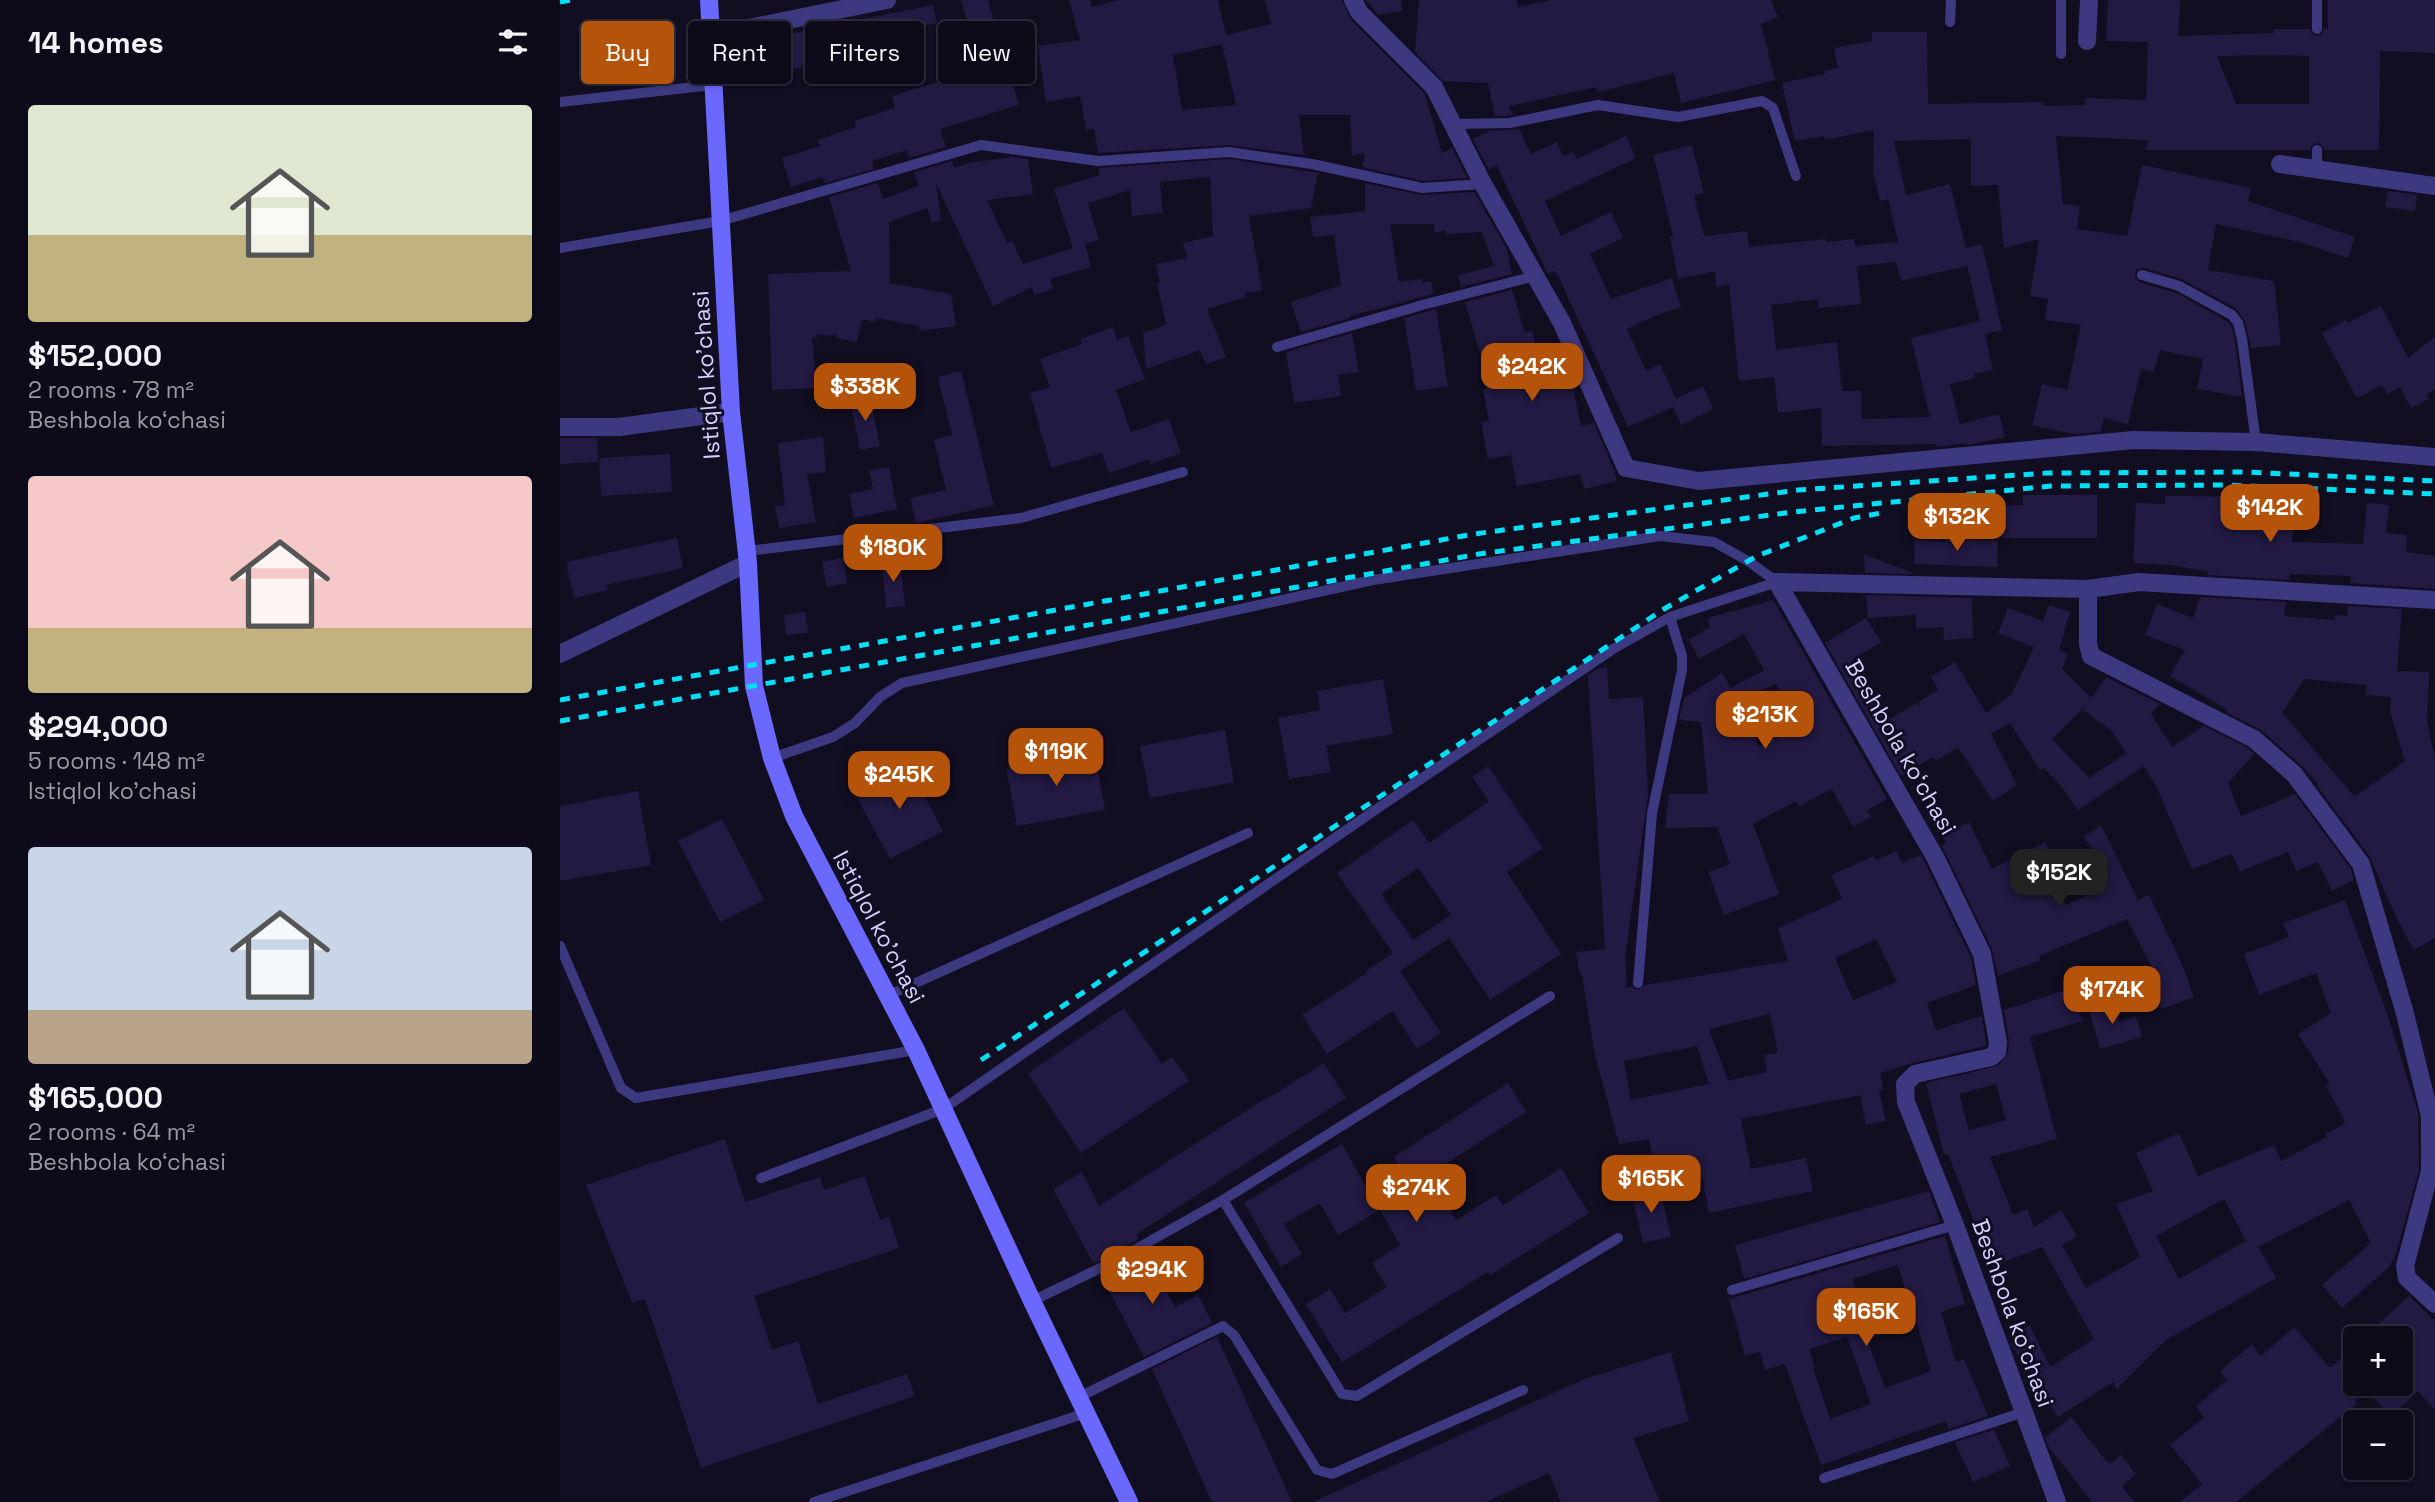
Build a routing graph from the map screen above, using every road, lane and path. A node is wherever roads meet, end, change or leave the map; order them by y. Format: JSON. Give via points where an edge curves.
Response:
{"nodes":[{"id":1,"x":709,"y":0,"type":"edge"},
{"id":2,"x":887,"y":0,"type":"edge"},
{"id":3,"x":1353,"y":0,"type":"edge"},
{"id":4,"x":1951,"y":0,"type":"edge"},
{"id":5,"x":2061,"y":0,"type":"edge"},
{"id":6,"x":2089,"y":0,"type":"edge"},
{"id":7,"x":2317,"y":0,"type":"edge"},
{"id":8,"x":710,"y":21,"type":"edge"},
{"id":9,"x":784,"y":21,"type":"edge"},
{"id":10,"x":1950,"y":22,"type":"dead end"},
{"id":11,"x":2317,"y":29,"type":"dead end"},
{"id":12,"x":2087,"y":41,"type":"dead end"},
{"id":13,"x":2061,"y":54,"type":"dead end"},
{"id":14,"x":713,"y":85,"type":"joint"},
{"id":15,"x":560,"y":102,"type":"edge"},
{"id":16,"x":1452,"y":124,"type":"junction"},
{"id":17,"x":2317,"y":150,"type":"dead end"},
{"id":18,"x":2280,"y":164,"type":"dead end"},
{"id":19,"x":2317,"y":169,"type":"junction"},
{"id":20,"x":1796,"y":176,"type":"dead end"},
{"id":21,"x":1483,"y":184,"type":"junction"},
{"id":22,"x":2435,"y":186,"type":"edge"},
{"id":23,"x":720,"y":221,"type":"junction"},
{"id":24,"x":560,"y":248,"type":"edge"},
{"id":25,"x":2142,"y":275,"type":"dead end"},
{"id":26,"x":1535,"y":276,"type":"junction"},
{"id":27,"x":1277,"y":347,"type":"dead end"},
{"id":28,"x":731,"y":412,"type":"junction"},
{"id":29,"x":560,"y":427,"type":"edge"},
{"id":30,"x":2256,"y":442,"type":"junction"},
{"id":31,"x":2435,"y":457,"type":"edge"},
{"id":32,"x":1182,"y":472,"type":"dead end"},
{"id":33,"x":748,"y":557,"type":"junction"},
{"id":34,"x":1777,"y":582,"type":"junction"},
{"id":35,"x":2088,"y":589,"type":"junction"},
{"id":36,"x":2435,"y":600,"type":"edge"},
{"id":37,"x":1670,"y":617,"type":"junction"},
{"id":38,"x":560,"y":654,"type":"edge"},
{"id":39,"x":772,"y":758,"type":"junction"},
{"id":40,"x":1248,"y":833,"type":"dead end"},
{"id":41,"x":560,"y":946,"type":"edge"},
{"id":42,"x":1638,"y":982,"type":"dead end"},
{"id":43,"x":887,"y":996,"type":"junction"},
{"id":44,"x":1550,"y":996,"type":"dead end"},
{"id":45,"x":916,"y":1050,"type":"junction"},
{"id":46,"x":943,"y":1109,"type":"junction"},
{"id":47,"x":761,"y":1178,"type":"dead end"},
{"id":48,"x":1223,"y":1200,"type":"junction"},
{"id":49,"x":1955,"y":1225,"type":"junction"},
{"id":50,"x":1618,"y":1238,"type":"dead end"},
{"id":51,"x":1732,"y":1290,"type":"dead end"},
{"id":52,"x":1032,"y":1301,"type":"junction"},
{"id":53,"x":2435,"y":1304,"type":"edge"},
{"id":54,"x":1523,"y":1391,"type":"dead end"},
{"id":55,"x":1082,"y":1405,"type":"junction"},
{"id":56,"x":2024,"y":1412,"type":"junction"},
{"id":57,"x":1824,"y":1478,"type":"dead end"},
{"id":58,"x":814,"y":1502,"type":"edge"},
{"id":59,"x":1129,"y":1502,"type":"edge"},
{"id":60,"x":2057,"y":1502,"type":"edge"}],
"edges":[{"from":1,"to":8,"type":"main road","name":"Istiqlol ko'chasi"},
{"from":2,"to":9,"type":"street"},
{"from":3,"to":16,"type":"street","via":[[1359,12],[1434,87]]},
{"from":4,"to":10,"type":"lane"},
{"from":5,"to":13,"type":"lane"},
{"from":6,"to":12,"type":"street"},
{"from":7,"to":11,"type":"lane"},
{"from":14,"to":15,"type":"lane"},
{"from":14,"to":23,"type":"main road","name":"Istiqlol ko'chasi"},
{"from":16,"to":20,"type":"lane","via":[[1510,123],[1598,105],[1678,117],[1762,101],[1773,108]]},
{"from":16,"to":21,"type":"street"},
{"from":17,"to":19,"type":"lane"},
{"from":18,"to":19,"type":"street"},
{"from":19,"to":22,"type":"street"},
{"from":21,"to":23,"type":"lane","via":[[1422,188],[1229,152],[1098,161],[981,145]]},
{"from":21,"to":26,"type":"street"},
{"from":23,"to":24,"type":"lane"},
{"from":23,"to":28,"type":"main road","name":"Istiqlol ko'chasi"},
{"from":25,"to":30,"type":"lane","via":[[2179,286],[2232,315],[2238,323]]},
{"from":26,"to":27,"type":"lane"},
{"from":26,"to":30,"type":"street","via":[[1562,323],[1626,468],[1699,481],[2134,440]]},
{"from":28,"to":29,"type":"street","via":[[619,428]]},
{"from":28,"to":33,"type":"main road","name":"Istiqlol ko'chasi"},
{"from":30,"to":31,"type":"street"},
{"from":32,"to":33,"type":"lane","via":[[1021,518]]},
{"from":33,"to":38,"type":"street"},
{"from":33,"to":39,"type":"main road","name":"Istiqlol ko'chasi","via":[[754,686]]},
{"from":34,"to":35,"type":"street"},
{"from":34,"to":37,"type":"lane"},
{"from":34,"to":39,"type":"lane","via":[[1714,542],[1660,536],[1373,580],[902,682],[833,737]]},
{"from":34,"to":49,"type":"street","name":"Beshbola koʻchasi","via":[[1935,857],[1982,954],[1997,1052],[1915,1074],[1905,1084],[1906,1102]]},
{"from":35,"to":36,"type":"street","via":[[2139,582]]},
{"from":35,"to":53,"type":"street","via":[[2091,656],[2254,738],[2294,774],[2361,864],[2430,1116],[2431,1171],[2406,1266],[2407,1278]]},
{"from":37,"to":42,"type":"lane","via":[[1682,670],[1652,813]]},
{"from":37,"to":46,"type":"lane","via":[[1602,656]]},
{"from":39,"to":43,"type":"main road","name":"Istiqlol ko'chasi","via":[[794,816]]},
{"from":40,"to":43,"type":"lane"},
{"from":41,"to":45,"type":"lane","via":[[621,1088],[636,1098]]},
{"from":43,"to":45,"type":"main road","name":"Istiqlol ko'chasi"},
{"from":44,"to":48,"type":"lane"},
{"from":45,"to":46,"type":"main road","name":"Istiqlol ko'chasi"},
{"from":46,"to":47,"type":"lane"},
{"from":46,"to":52,"type":"main road","name":"Istiqlol ko'chasi"},
{"from":48,"to":50,"type":"lane","via":[[1342,1394],[1357,1395]]},
{"from":48,"to":52,"type":"lane"},
{"from":49,"to":51,"type":"lane"},
{"from":49,"to":56,"type":"street","name":"Beshbola koʻchasi"},
{"from":52,"to":55,"type":"main road","name":"Istiqlol ko'chasi"},
{"from":54,"to":55,"type":"lane","via":[[1332,1474],[1317,1471],[1234,1335],[1223,1326]]},
{"from":55,"to":58,"type":"lane"},
{"from":55,"to":59,"type":"main road","name":"Istiqlol ko'chasi"},
{"from":56,"to":57,"type":"lane"},
{"from":56,"to":60,"type":"street","name":"Beshbola koʻchasi"}]}
